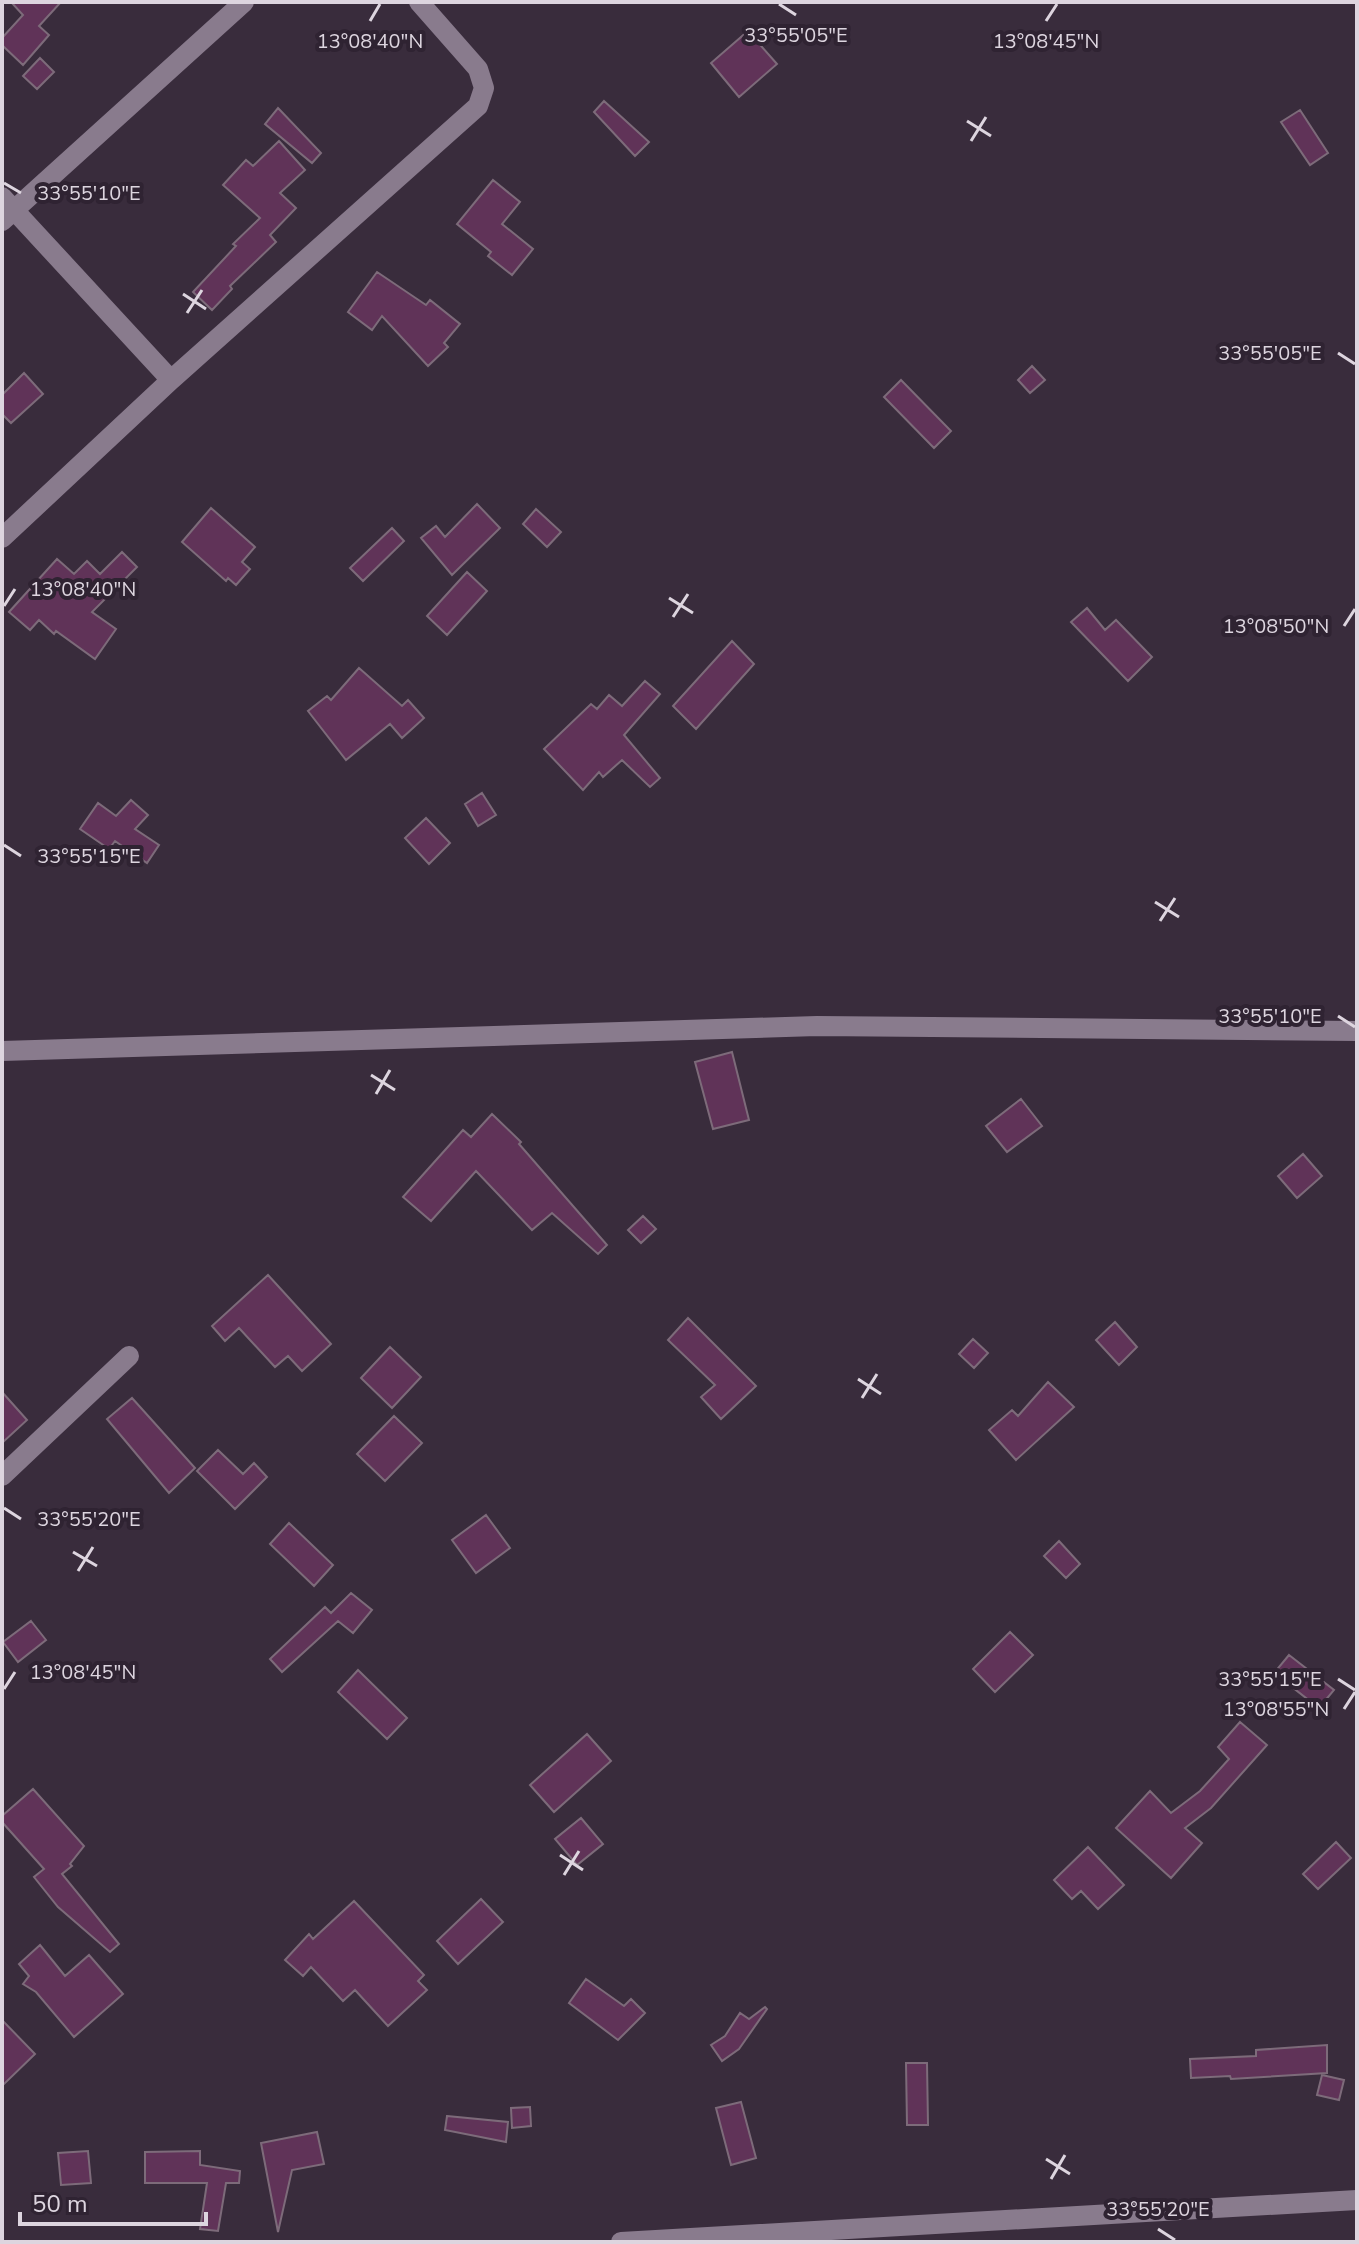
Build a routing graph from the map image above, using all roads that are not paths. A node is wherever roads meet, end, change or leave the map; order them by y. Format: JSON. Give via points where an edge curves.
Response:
{"nodes":[{"id":1,"x":244,"y":2,"type":"edge"},
{"id":2,"x":419,"y":2,"type":"edge"},
{"id":3,"x":6,"y":210,"type":"edge"},
{"id":4,"x":171,"y":380,"type":"junction"},
{"id":5,"x":2,"y":538,"type":"edge"},
{"id":6,"x":1357,"y":1031,"type":"edge"},
{"id":7,"x":2,"y":1051,"type":"edge"},
{"id":8,"x":129,"y":1356,"type":"dead end"},
{"id":9,"x":2,"y":1476,"type":"edge"},
{"id":10,"x":1357,"y":2200,"type":"edge"},
{"id":11,"x":621,"y":2242,"type":"edge"}],
"edges":[{"from":1,"to":3,"type":"street"},
{"from":2,"to":4,"type":"street","via":[[478,69],[484,88],[478,106]]},
{"from":3,"to":4,"type":"street"},
{"from":4,"to":5,"type":"street"},
{"from":6,"to":7,"type":"street","via":[[817,1026]]},
{"from":8,"to":9,"type":"street"},
{"from":10,"to":11,"type":"street"}]}
